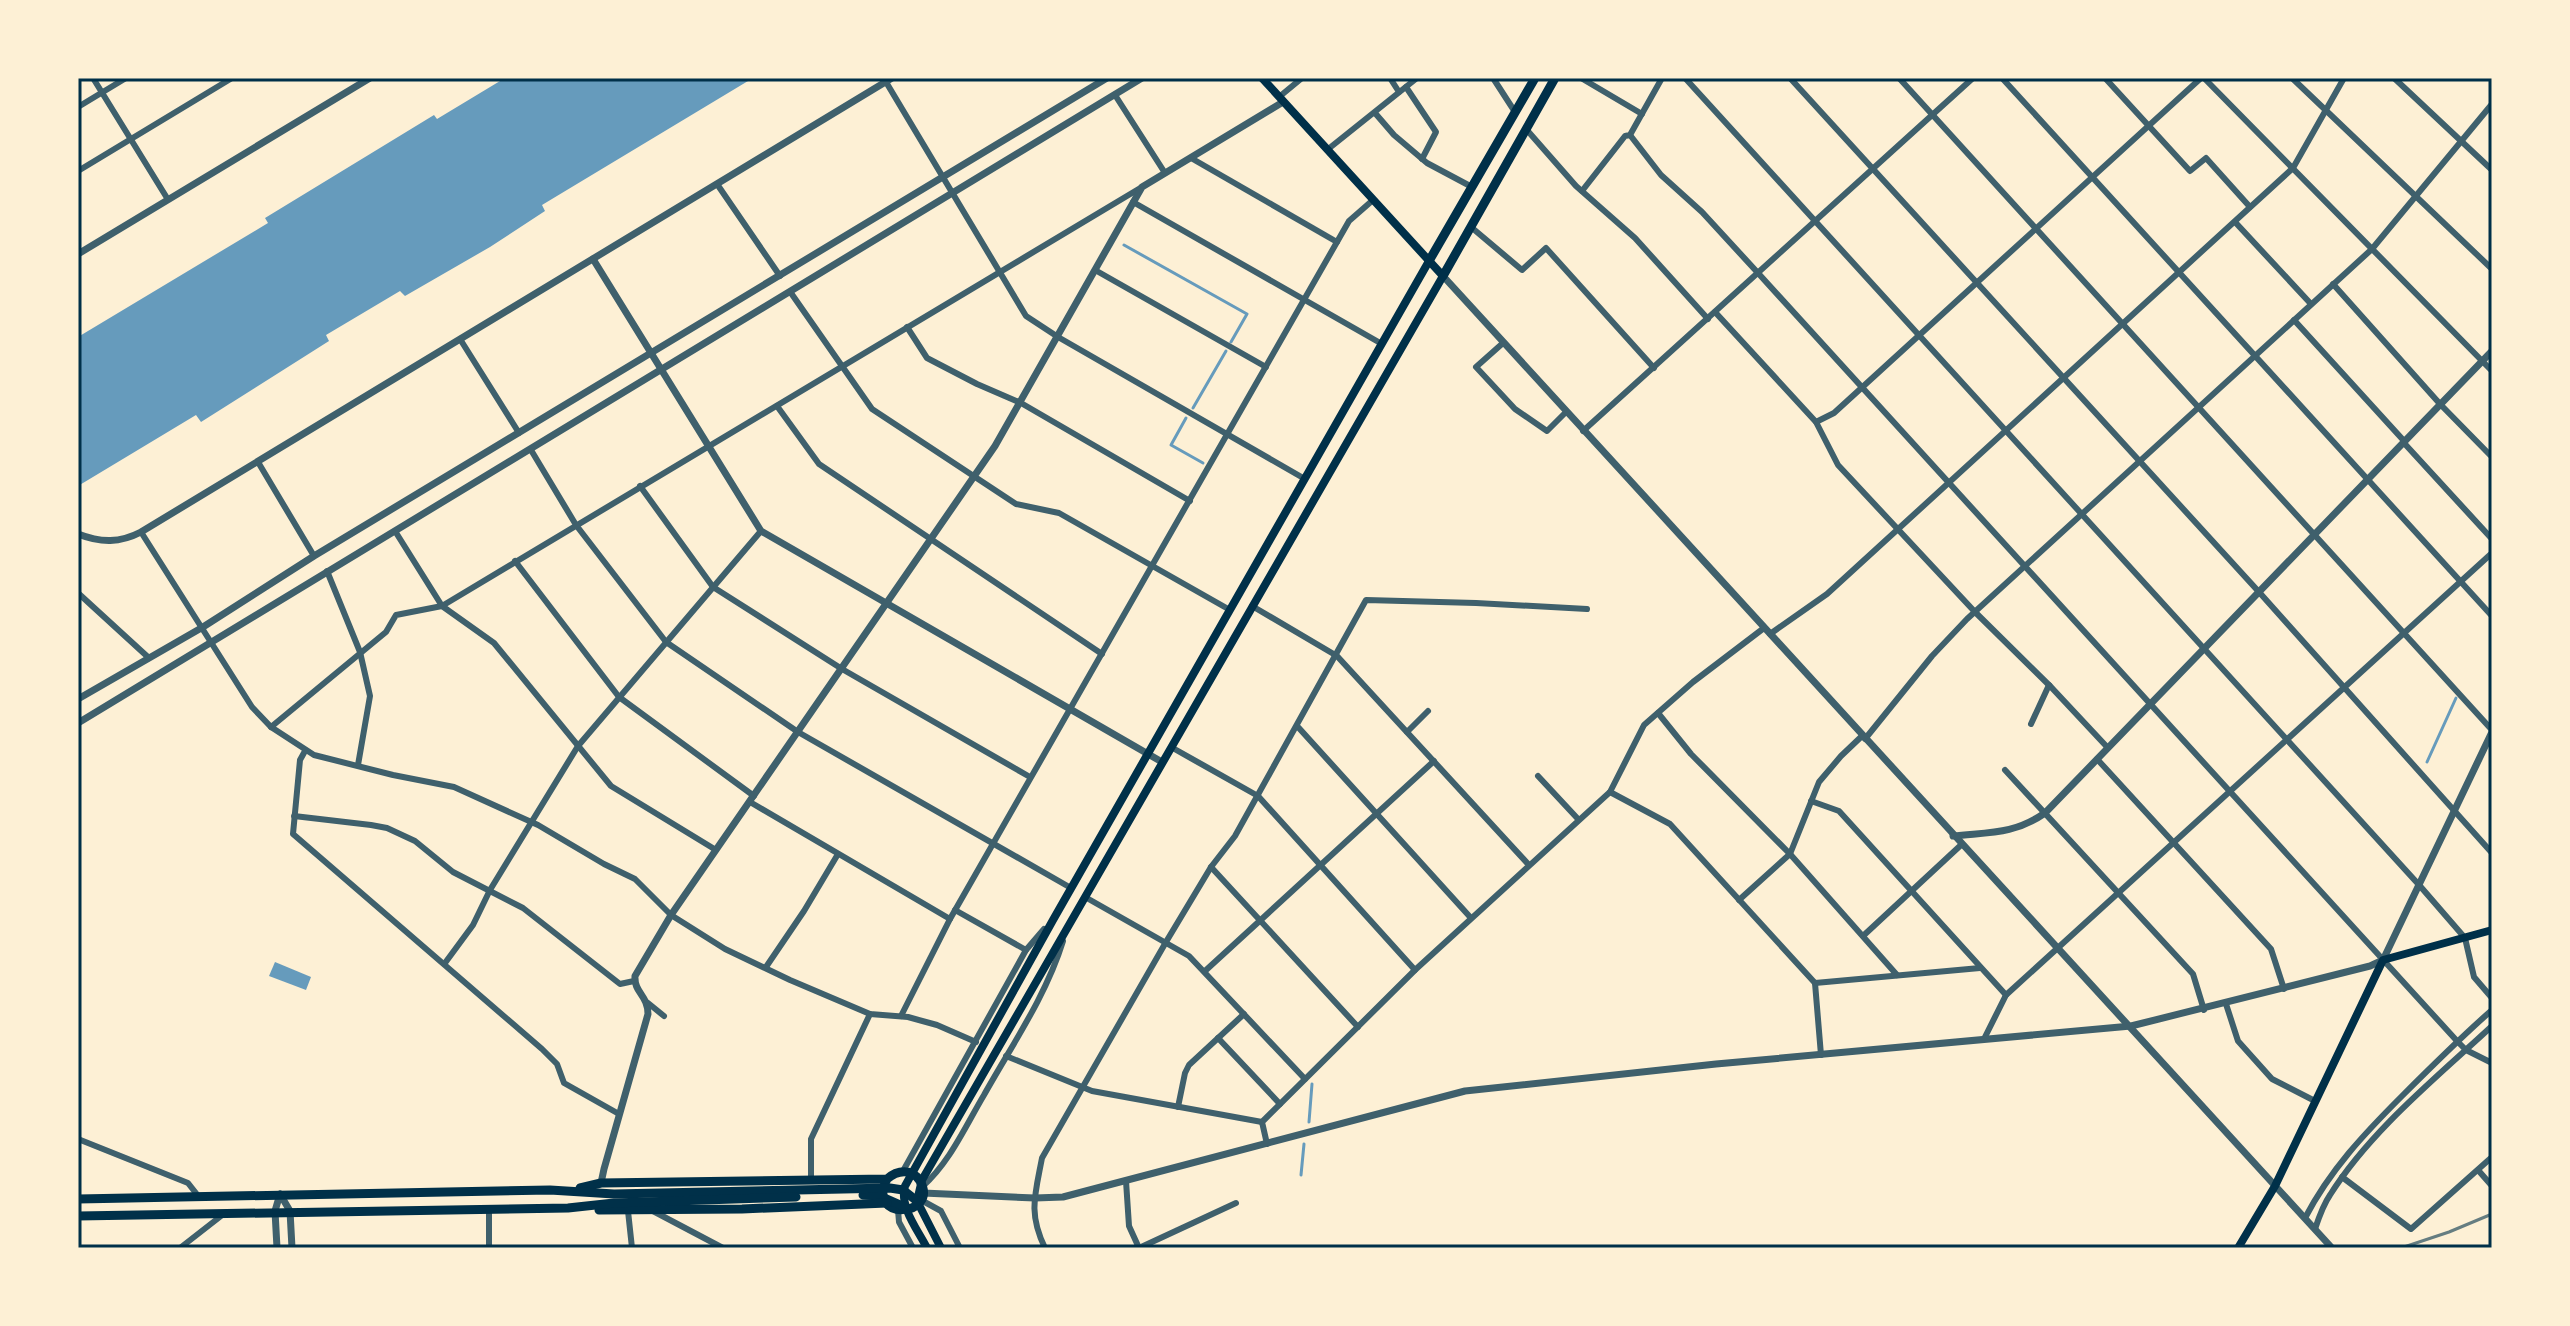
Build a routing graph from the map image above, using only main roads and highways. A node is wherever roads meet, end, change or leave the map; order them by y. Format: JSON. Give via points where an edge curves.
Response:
{"nodes":[{"id":1,"x":1262,"y":78,"type":"edge"},
{"id":2,"x":1535,"y":78,"type":"edge"},
{"id":3,"x":1555,"y":78,"type":"edge"},
{"id":4,"x":1429,"y":261,"type":"junction"},
{"id":5,"x":1443,"y":276,"type":"junction"},
{"id":6,"x":2492,"y":930,"type":"edge"},
{"id":7,"x":887,"y":1179,"type":"junction"},
{"id":8,"x":569,"y":1190,"type":"junction"},
{"id":9,"x":903,"y":1190,"type":"junction"},
{"id":10,"x":921,"y":1195,"type":"junction"},
{"id":11,"x":614,"y":1198,"type":"junction"},
{"id":12,"x":78,"y":1199,"type":"edge"},
{"id":13,"x":887,"y":1203,"type":"junction"},
{"id":14,"x":568,"y":1208,"type":"junction"},
{"id":15,"x":902,"y":1208,"type":"junction"},
{"id":16,"x":78,"y":1216,"type":"edge"},
{"id":17,"x":927,"y":1248,"type":"edge"},
{"id":18,"x":941,"y":1248,"type":"edge"},
{"id":19,"x":2238,"y":1248,"type":"edge"}],
"edges":[{"from":1,"to":4,"type":"main road"},
{"from":2,"to":4,"type":"main road"},
{"from":3,"to":5,"type":"main road"},
{"from":4,"to":5,"type":"main road"},
{"from":4,"to":9,"type":"main road"},
{"from":5,"to":10,"type":"main road","via":[[922,1180]]},
{"from":6,"to":19,"type":"main road","via":[[2383,960],[2275,1186]]},
{"from":7,"to":8,"type":"main road","via":[[601,1183]]},
{"from":7,"to":10,"type":"main road","via":[[903,1171],[916,1176]]},
{"from":7,"to":13,"type":"main road"},
{"from":8,"to":11,"type":"main road"},
{"from":8,"to":12,"type":"main road"},
{"from":9,"to":10,"type":"main road"},
{"from":9,"to":11,"type":"main road"},
{"from":9,"to":15,"type":"main road"},
{"from":10,"to":15,"type":"main road","via":[[911,1209]]},
{"from":10,"to":18,"type":"main road"},
{"from":11,"to":14,"type":"main road"},
{"from":11,"to":15,"type":"main road","via":[[871,1195]]},
{"from":13,"to":14,"type":"main road"},
{"from":13,"to":15,"type":"main road"},
{"from":14,"to":16,"type":"main road"},
{"from":15,"to":17,"type":"main road"}]}
